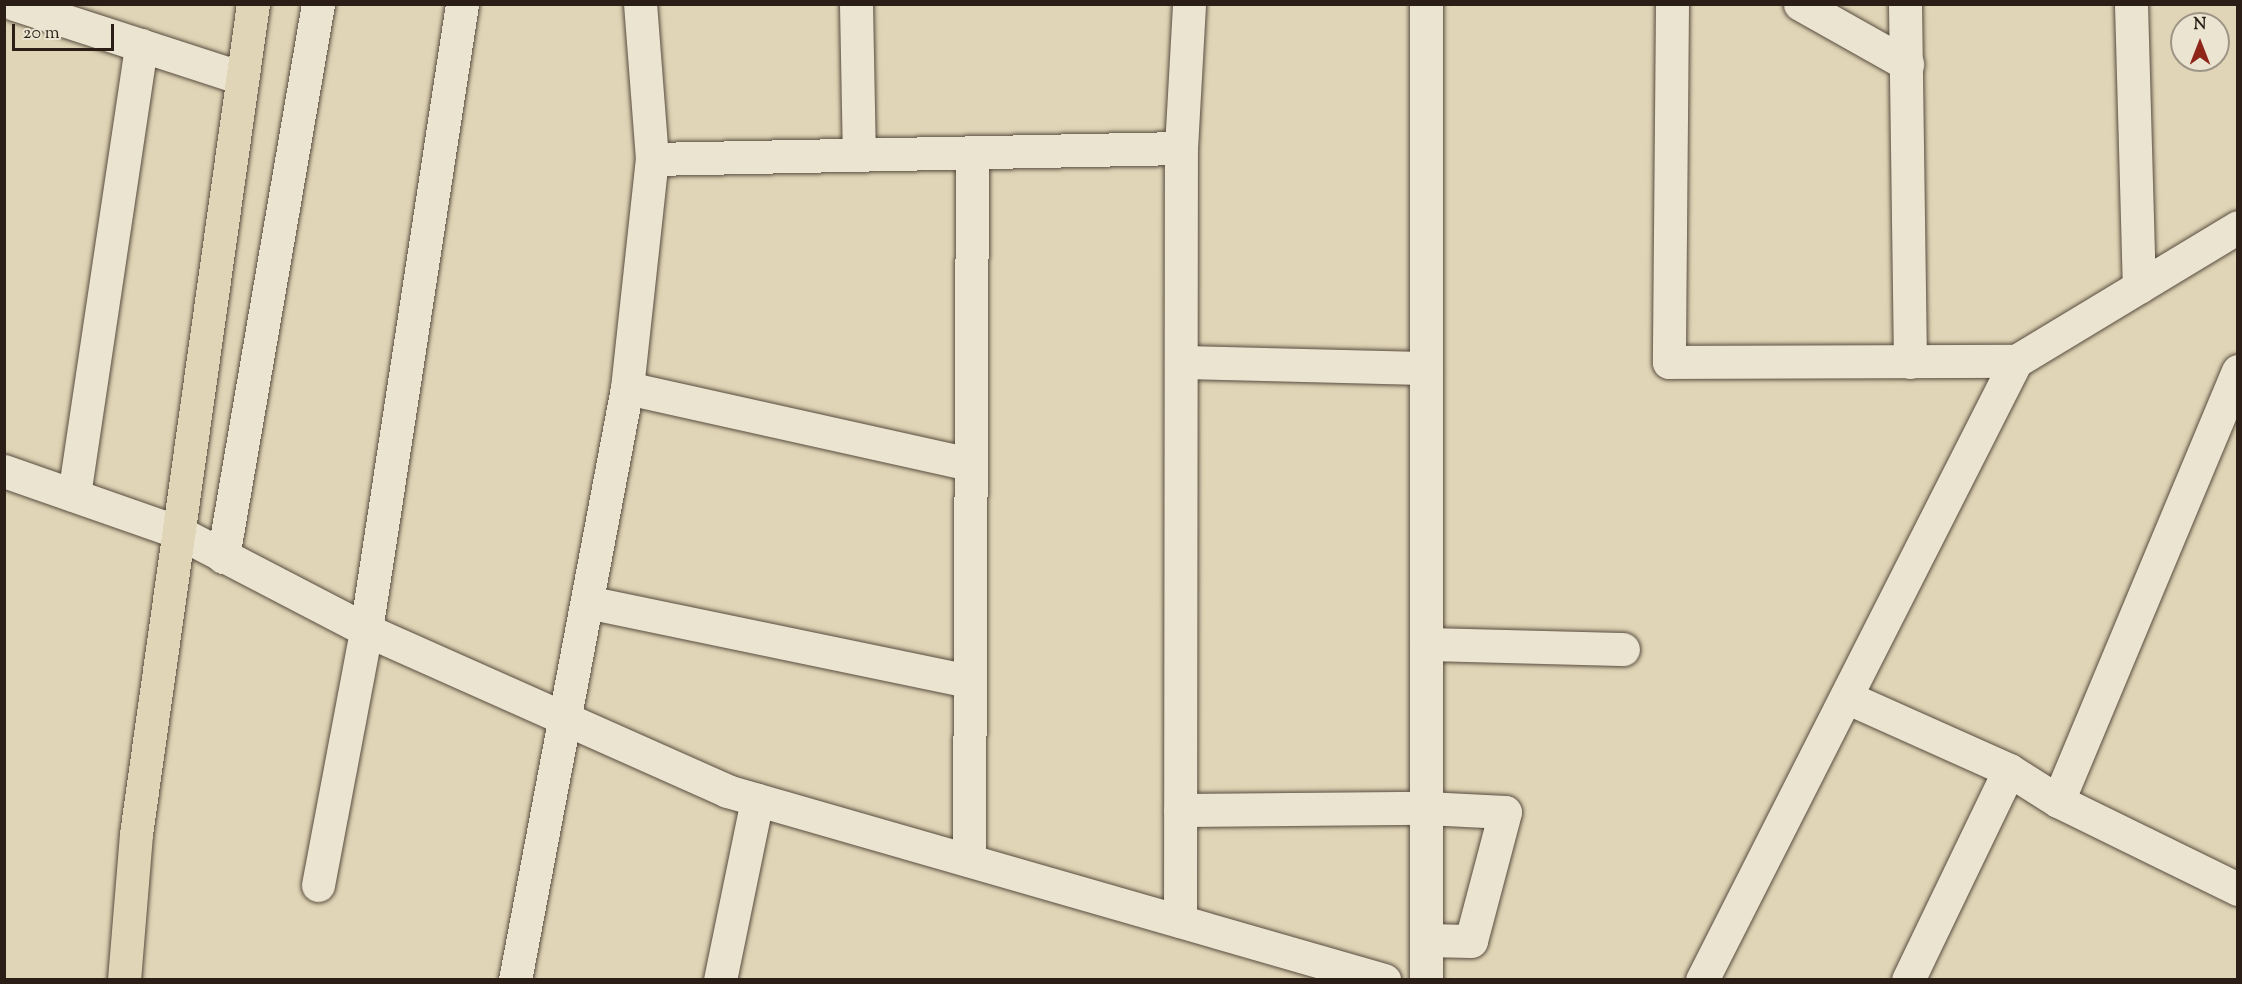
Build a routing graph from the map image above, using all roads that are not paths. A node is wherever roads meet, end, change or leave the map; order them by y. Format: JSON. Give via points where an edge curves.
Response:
{"nodes":[{"id":1,"x":14,"y":4,"type":"edge"},
{"id":2,"x":254,"y":4,"type":"edge"},
{"id":3,"x":318,"y":4,"type":"edge"},
{"id":4,"x":462,"y":4,"type":"edge"},
{"id":5,"x":640,"y":4,"type":"edge"},
{"id":6,"x":856,"y":4,"type":"edge"},
{"id":7,"x":1189,"y":4,"type":"edge"},
{"id":8,"x":1426,"y":4,"type":"edge"},
{"id":9,"x":1672,"y":4,"type":"edge"},
{"id":10,"x":1800,"y":4,"type":"edge"},
{"id":11,"x":1905,"y":4,"type":"edge"},
{"id":12,"x":2131,"y":4,"type":"edge"},
{"id":13,"x":141,"y":45,"type":"junction"},
{"id":14,"x":1907,"y":64,"type":"junction"},
{"id":15,"x":242,"y":78,"type":"junction"},
{"id":16,"x":1181,"y":148,"type":"junction"},
{"id":17,"x":972,"y":152,"type":"junction"},
{"id":18,"x":859,"y":155,"type":"junction"},
{"id":19,"x":652,"y":159,"type":"junction"},
{"id":20,"x":2238,"y":227,"type":"edge"},
{"id":21,"x":2139,"y":287,"type":"junction"},
{"id":22,"x":2016,"y":361,"type":"junction"},
{"id":23,"x":1181,"y":362,"type":"junction"},
{"id":24,"x":1910,"y":362,"type":"junction"},
{"id":25,"x":1426,"y":368,"type":"junction"},
{"id":26,"x":2238,"y":371,"type":"edge"},
{"id":27,"x":627,"y":388,"type":"junction"},
{"id":28,"x":969,"y":464,"type":"junction"},
{"id":29,"x":4,"y":471,"type":"edge"},
{"id":30,"x":74,"y":495,"type":"junction"},
{"id":31,"x":177,"y":532,"type":"junction"},
{"id":32,"x":223,"y":557,"type":"junction"},
{"id":33,"x":587,"y":602,"type":"junction"},
{"id":34,"x":366,"y":630,"type":"junction"},
{"id":35,"x":1426,"y":644,"type":"junction"},
{"id":36,"x":1623,"y":649,"type":"dead end"},
{"id":37,"x":967,"y":681,"type":"junction"},
{"id":38,"x":1846,"y":698,"type":"junction"},
{"id":39,"x":564,"y":720,"type":"junction"},
{"id":40,"x":2009,"y":770,"type":"junction"},
{"id":41,"x":757,"y":800,"type":"junction"},
{"id":42,"x":2058,"y":801,"type":"junction"},
{"id":43,"x":1426,"y":808,"type":"junction"},
{"id":44,"x":1180,"y":810,"type":"junction"},
{"id":45,"x":969,"y":860,"type":"junction"},
{"id":46,"x":318,"y":885,"type":"dead end"},
{"id":47,"x":2238,"y":889,"type":"edge"},
{"id":48,"x":1180,"y":921,"type":"junction"},
{"id":49,"x":1426,"y":940,"type":"junction"},
{"id":50,"x":124,"y":980,"type":"edge"},
{"id":51,"x":515,"y":980,"type":"edge"},
{"id":52,"x":720,"y":980,"type":"edge"},
{"id":53,"x":1384,"y":980,"type":"edge"},
{"id":54,"x":1426,"y":980,"type":"edge"},
{"id":55,"x":1702,"y":980,"type":"edge"},
{"id":56,"x":1908,"y":980,"type":"edge"}],
"edges":[{"from":1,"to":13,"type":"street"},
{"from":2,"to":15,"type":"main road"},
{"from":3,"to":32,"type":"street"},
{"from":4,"to":34,"type":"street"},
{"from":5,"to":19,"type":"street"},
{"from":6,"to":18,"type":"street"},
{"from":7,"to":16,"type":"street"},
{"from":8,"to":25,"type":"street"},
{"from":9,"to":24,"type":"street","via":[[1669,362]]},
{"from":10,"to":14,"type":"street"},
{"from":11,"to":14,"type":"street"},
{"from":12,"to":21,"type":"street"},
{"from":13,"to":15,"type":"street"},
{"from":13,"to":30,"type":"street"},
{"from":14,"to":24,"type":"street"},
{"from":15,"to":31,"type":"main road"},
{"from":16,"to":17,"type":"street"},
{"from":16,"to":23,"type":"street"},
{"from":17,"to":18,"type":"street"},
{"from":17,"to":28,"type":"street"},
{"from":18,"to":19,"type":"street"},
{"from":19,"to":27,"type":"street"},
{"from":20,"to":21,"type":"street"},
{"from":21,"to":22,"type":"street"},
{"from":22,"to":24,"type":"street"},
{"from":22,"to":38,"type":"street"},
{"from":23,"to":25,"type":"street"},
{"from":23,"to":44,"type":"street"},
{"from":25,"to":35,"type":"street"},
{"from":26,"to":42,"type":"street"},
{"from":27,"to":28,"type":"street"},
{"from":27,"to":33,"type":"street"},
{"from":28,"to":37,"type":"street"},
{"from":29,"to":30,"type":"street"},
{"from":30,"to":31,"type":"street"},
{"from":31,"to":32,"type":"street"},
{"from":31,"to":50,"type":"main road","via":[[136,834]]},
{"from":32,"to":34,"type":"street"},
{"from":33,"to":37,"type":"street"},
{"from":33,"to":39,"type":"street"},
{"from":34,"to":39,"type":"street"},
{"from":34,"to":46,"type":"street"},
{"from":35,"to":36,"type":"street"},
{"from":35,"to":43,"type":"street"},
{"from":37,"to":45,"type":"street"},
{"from":38,"to":40,"type":"street"},
{"from":38,"to":55,"type":"street"},
{"from":39,"to":41,"type":"street","via":[[727,791]]},
{"from":39,"to":51,"type":"street"},
{"from":40,"to":42,"type":"street"},
{"from":40,"to":56,"type":"street"},
{"from":41,"to":45,"type":"street"},
{"from":41,"to":52,"type":"street"},
{"from":42,"to":47,"type":"street"},
{"from":43,"to":44,"type":"street"},
{"from":43,"to":49,"type":"street"},
{"from":43,"to":49,"type":"street","via":[[1505,812],[1471,941]]},
{"from":44,"to":48,"type":"street"},
{"from":45,"to":48,"type":"street"},
{"from":48,"to":53,"type":"street"},
{"from":49,"to":54,"type":"street"}]}
